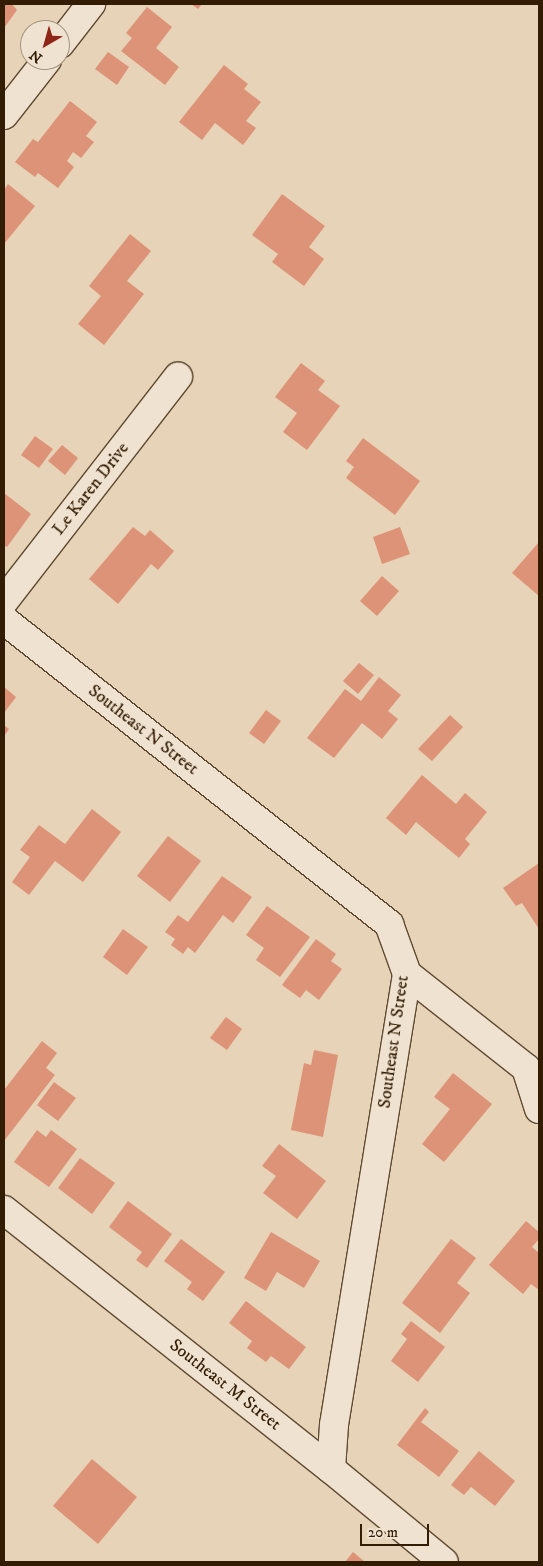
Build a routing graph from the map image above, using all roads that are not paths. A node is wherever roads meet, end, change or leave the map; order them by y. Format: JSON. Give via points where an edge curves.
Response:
{"nodes":[{"id":1,"x":91,"y":4,"type":"edge"},
{"id":2,"x":70,"y":31,"type":"edge"},
{"id":3,"x":39,"y":70,"type":"edge"},
{"id":4,"x":4,"y":115,"type":"edge"},
{"id":5,"x":178,"y":377,"type":"dead end"},
{"id":6,"x":4,"y":601,"type":"edge"},
{"id":7,"x":4,"y":620,"type":"edge"},
{"id":8,"x":407,"y":974,"type":"junction"},
{"id":9,"x":539,"y":1109,"type":"edge"},
{"id":10,"x":4,"y":1210,"type":"edge"},
{"id":11,"x":331,"y":1469,"type":"junction"},
{"id":12,"x":444,"y":1562,"type":"edge"}],
"edges":[{"from":1,"to":2,"type":"street"},
{"from":3,"to":4,"type":"street"},
{"from":5,"to":6,"type":"street","name":"Le Karen Drive"},
{"from":7,"to":8,"type":"street","name":"Southeast N Street","via":[[390,924]]},
{"from":8,"to":9,"type":"street","via":[[526,1068]]},
{"from":8,"to":11,"type":"street","name":"Southeast N Street","via":[[334,1425]]},
{"from":10,"to":11,"type":"street","name":"Southeast M Street"},
{"from":11,"to":12,"type":"street","name":"Southeast M Street"}]}
